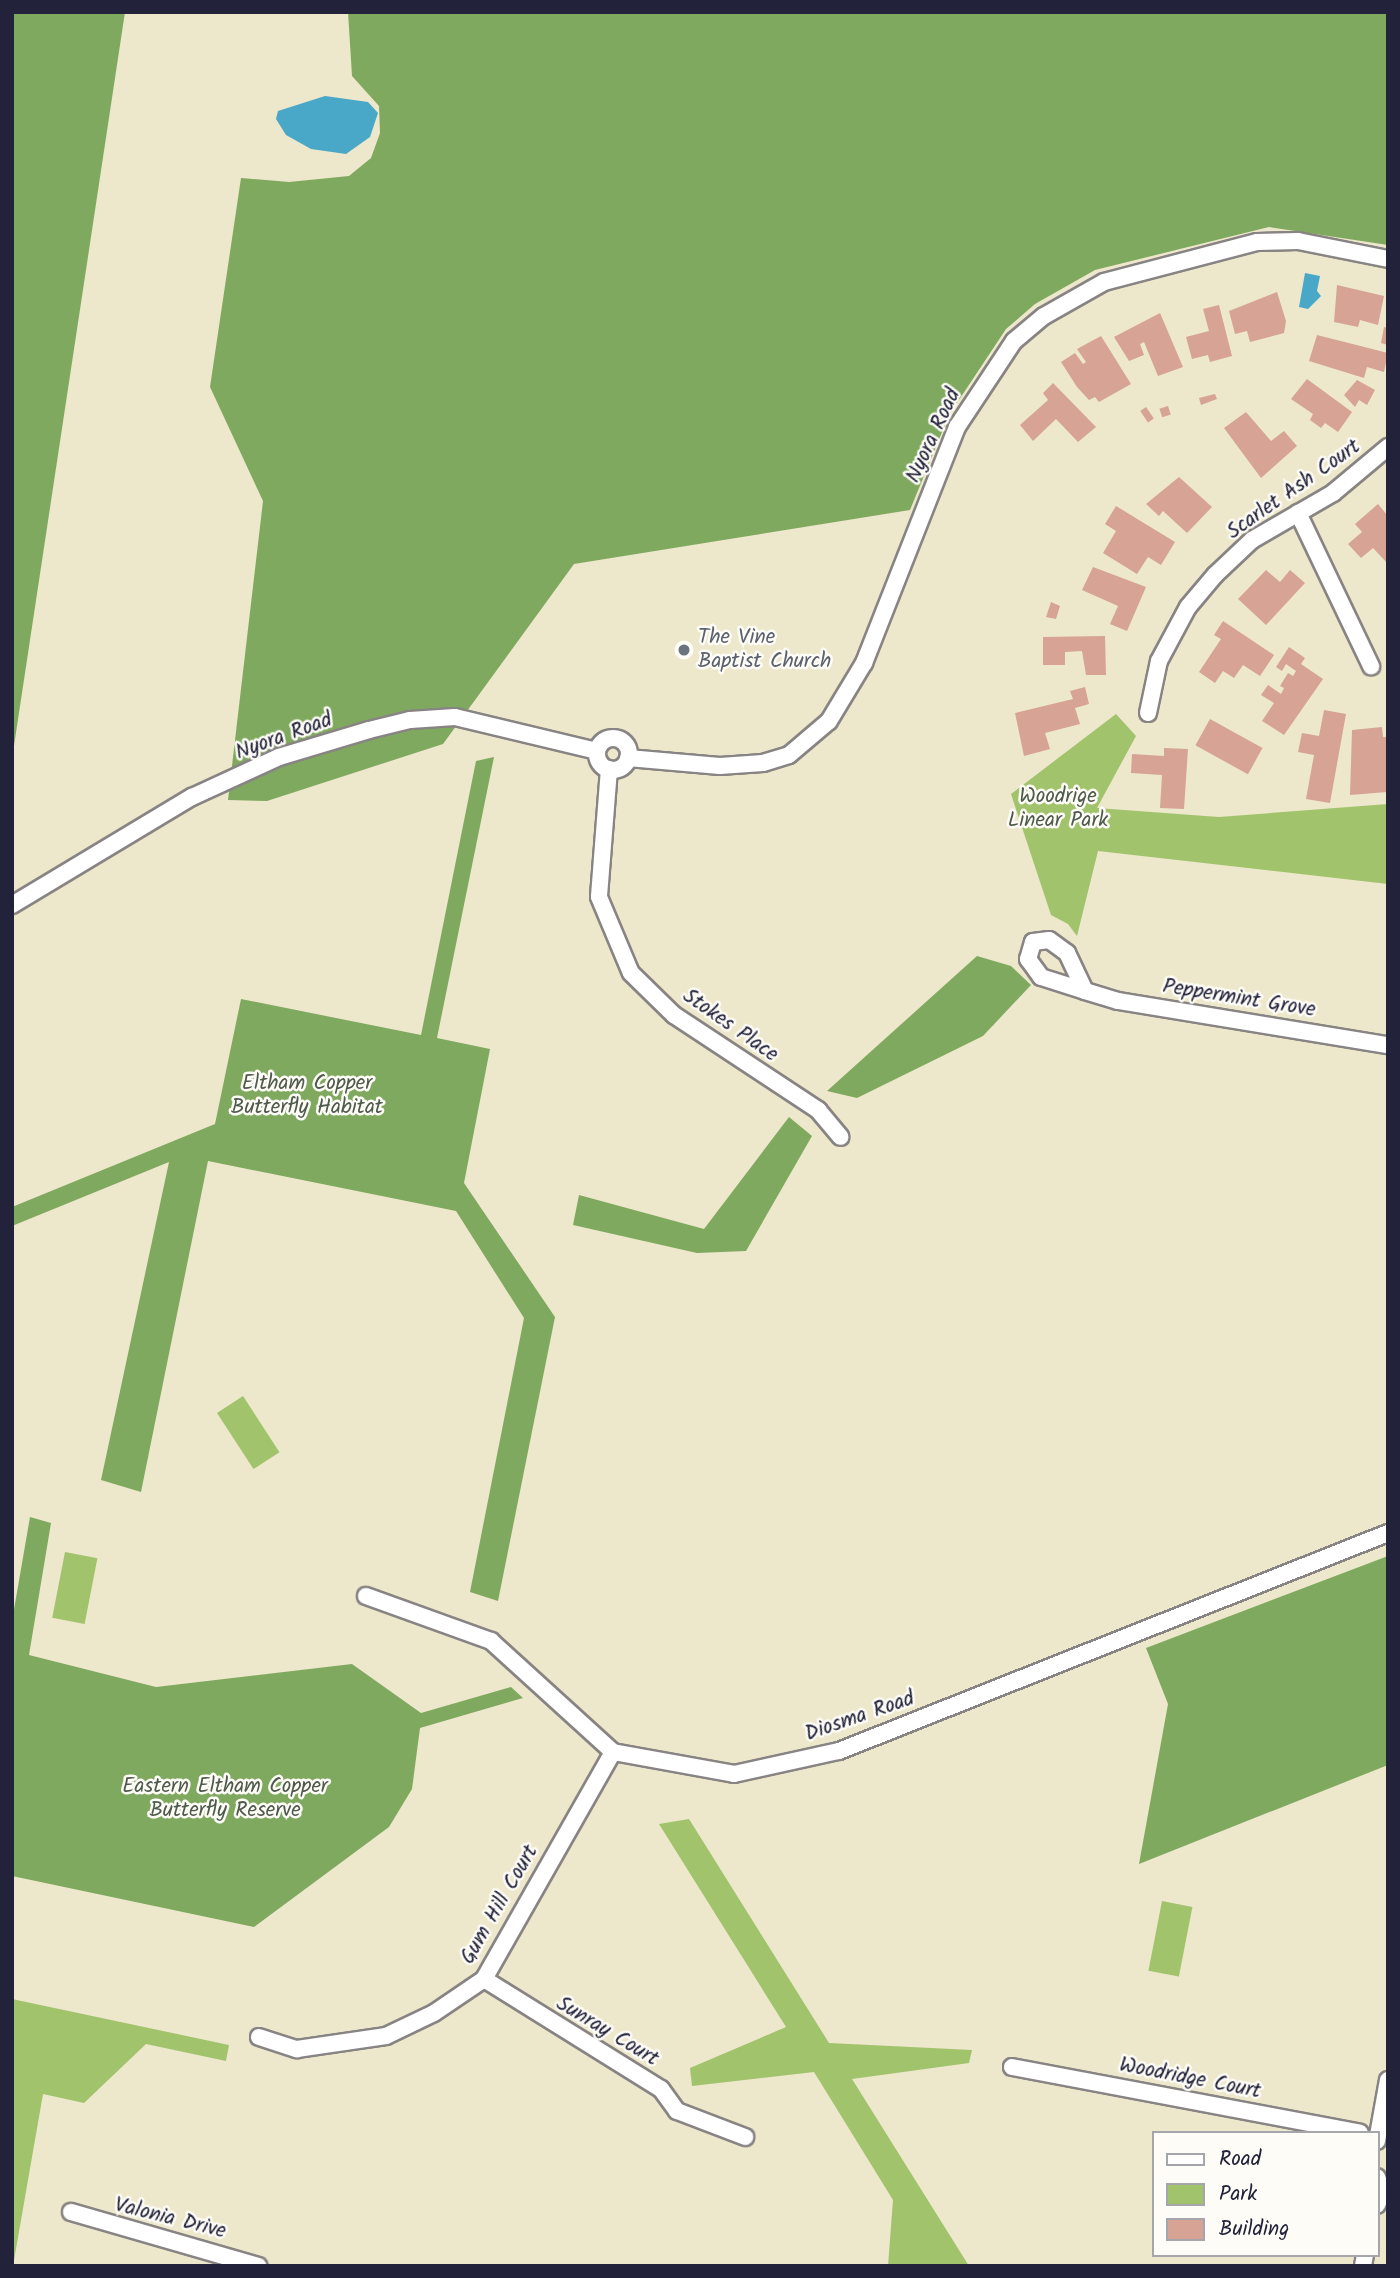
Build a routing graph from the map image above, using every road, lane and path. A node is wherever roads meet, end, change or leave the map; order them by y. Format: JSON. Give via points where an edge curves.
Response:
{"nodes":[{"id":1,"x":1388,"y":259,"type":"edge"},
{"id":2,"x":1388,"y":447,"type":"edge"},
{"id":3,"x":1298,"y":513,"type":"junction"},
{"id":4,"x":1371,"y":666,"type":"dead end"},
{"id":5,"x":1148,"y":713,"type":"dead end"},
{"id":6,"x":597,"y":751,"type":"junction"},
{"id":7,"x":628,"y":758,"type":"junction"},
{"id":8,"x":610,"y":769,"type":"junction"},
{"id":9,"x":12,"y":905,"type":"edge"},
{"id":10,"x":1085,"y":991,"type":"dead end"},
{"id":11,"x":1388,"y":1045,"type":"edge"},
{"id":12,"x":841,"y":1137,"type":"dead end"},
{"id":13,"x":1388,"y":1533,"type":"edge"},
{"id":14,"x":366,"y":1596,"type":"dead end"},
{"id":15,"x":613,"y":1752,"type":"junction"},
{"id":16,"x":484,"y":1979,"type":"junction"},
{"id":17,"x":259,"y":2037,"type":"dead end"},
{"id":18,"x":1012,"y":2067,"type":"dead end"},
{"id":19,"x":1388,"y":2080,"type":"edge"},
{"id":20,"x":1349,"y":2131,"type":"edge"},
{"id":21,"x":1378,"y":2131,"type":"edge"},
{"id":22,"x":745,"y":2137,"type":"dead end"},
{"id":23,"x":71,"y":2212,"type":"dead end"},
{"id":24,"x":258,"y":2266,"type":"edge"}],
"edges":[{"from":1,"to":7,"type":"street","name":"Nyora Road","via":[[1298,241],[1257,242],[1104,282],[1044,316],[1014,341],[957,428],[864,663],[829,722],[789,755],[762,763],[720,766]]},
{"from":2,"to":3,"type":"street","name":"Scarlet Ash Court","via":[[1344,485]]},
{"from":3,"to":4,"type":"street"},
{"from":3,"to":5,"type":"street","name":"Scarlet Ash Court","via":[[1252,540],[1188,607],[1159,661]]},
{"from":6,"to":7,"type":"street","via":[[606,740],[616,738],[627,748]]},
{"from":6,"to":8,"type":"street","via":[[600,763]]},
{"from":6,"to":9,"type":"street","name":"Nyora Road","via":[[455,717],[410,720],[369,730],[279,757],[192,797]]},
{"from":7,"to":8,"type":"street","via":[[623,766]]},
{"from":8,"to":12,"type":"street","name":"Stokes Place","via":[[599,897],[631,973],[674,1015],[818,1111]]},
{"from":10,"to":11,"type":"street","name":"Peppermint Grove","via":[[1118,1001]]},
{"from":13,"to":15,"type":"street","name":"Diosma Road","via":[[839,1751],[734,1774]]},
{"from":14,"to":15,"type":"street","via":[[491,1641]]},
{"from":15,"to":16,"type":"street","name":"Gum Hill Court"},
{"from":16,"to":17,"type":"street","name":"Gum Hill Court","via":[[434,2013],[386,2036],[297,2049]]},
{"from":16,"to":22,"type":"street","name":"Sunray Court","via":[[661,2089],[677,2111]]},
{"from":18,"to":20,"type":"street","name":"Woodridge Court"},
{"from":19,"to":21,"type":"street"},
{"from":23,"to":24,"type":"street","name":"Valonia Drive","via":[[108,2227]]}]}
